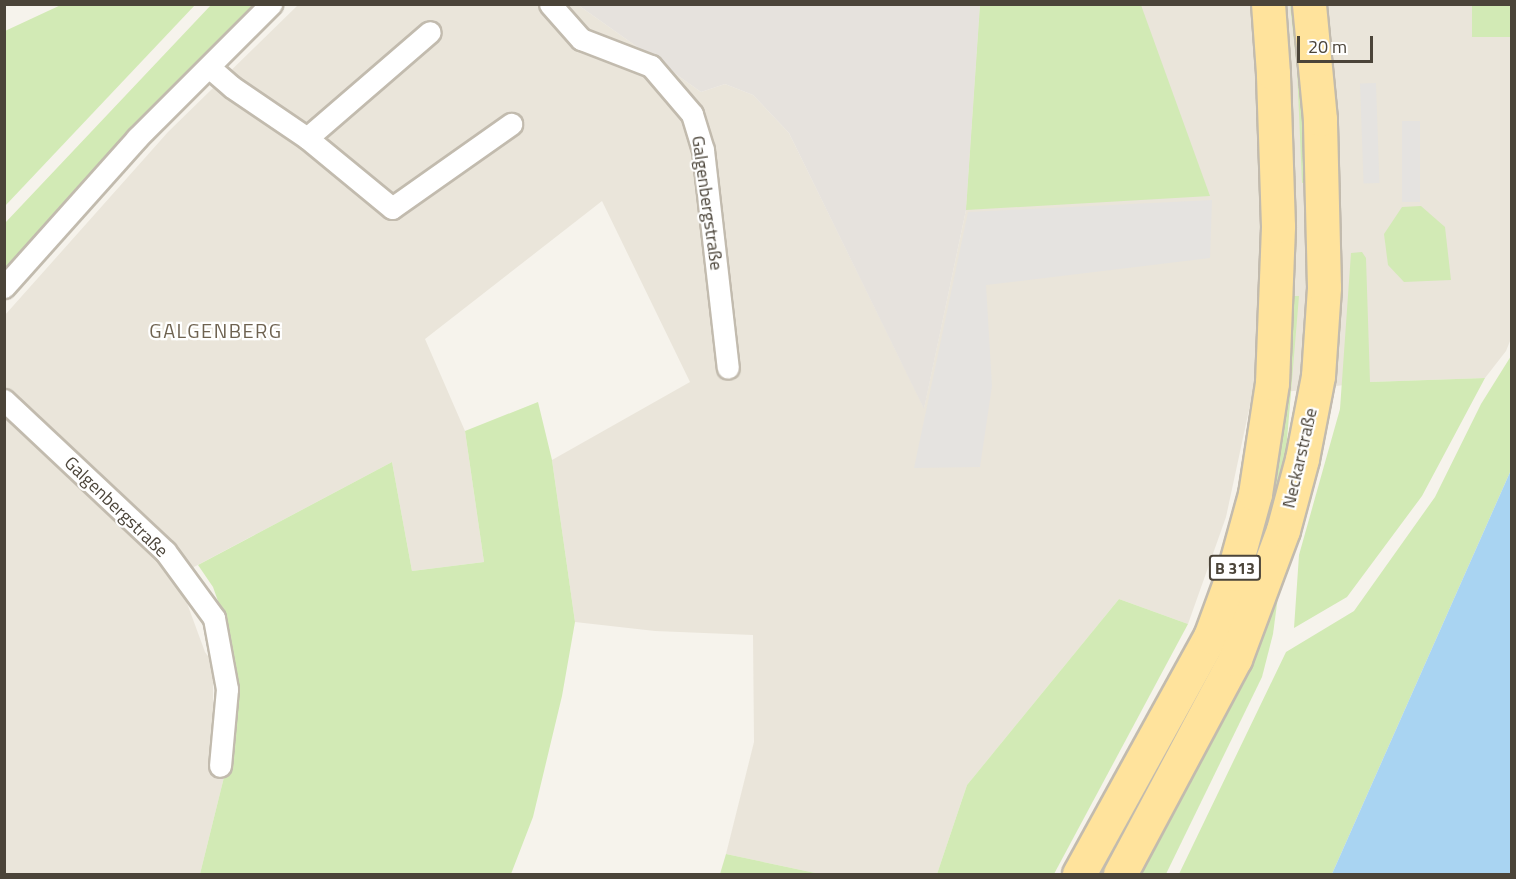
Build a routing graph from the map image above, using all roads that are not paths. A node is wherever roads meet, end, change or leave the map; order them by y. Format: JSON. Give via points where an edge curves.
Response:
{"nodes":[{"id":1,"x":271,"y":4,"type":"edge"},
{"id":2,"x":550,"y":4,"type":"edge"},
{"id":3,"x":1268,"y":4,"type":"edge"},
{"id":4,"x":1309,"y":4,"type":"edge"},
{"id":5,"x":430,"y":32,"type":"dead end"},
{"id":6,"x":209,"y":67,"type":"junction"},
{"id":7,"x":511,"y":124,"type":"dead end"},
{"id":8,"x":307,"y":138,"type":"junction"},
{"id":9,"x":1324,"y":223,"type":"junction"},
{"id":10,"x":1278,"y":226,"type":"junction"},
{"id":11,"x":4,"y":287,"type":"edge"},
{"id":12,"x":728,"y":368,"type":"dead end"},
{"id":13,"x":4,"y":400,"type":"edge"},
{"id":14,"x":220,"y":766,"type":"dead end"},
{"id":15,"x":1079,"y":874,"type":"edge"},
{"id":16,"x":1120,"y":874,"type":"edge"}],
"edges":[{"from":1,"to":6,"type":"street"},
{"from":2,"to":12,"type":"street","name":"Galgenbergstraße","via":[[581,39],[651,66],[692,114],[703,150]]},
{"from":3,"to":10,"type":"main road","name":"Neckarstraße","number":"B 313"},
{"from":4,"to":9,"type":"main road","name":"Neckarstraße","number":"B 313","via":[[1320,119]]},
{"from":5,"to":8,"type":"street"},
{"from":6,"to":8,"type":"street"},
{"from":6,"to":11,"type":"street","via":[[137,138]]},
{"from":7,"to":8,"type":"street","via":[[392,208]]},
{"from":9,"to":10,"type":"main road"},
{"from":9,"to":16,"type":"main road","name":"Neckarstraße","number":"B 313","via":[[1318,376],[1283,530],[1235,658]]},
{"from":10,"to":15,"type":"main road","name":"Neckarstraße","number":"B 313","via":[[1272,383],[1255,494],[1233,574],[1210,637]]},
{"from":13,"to":14,"type":"street","name":"Galgenbergstraße","via":[[165,551],[214,618],[227,689]]}]}
